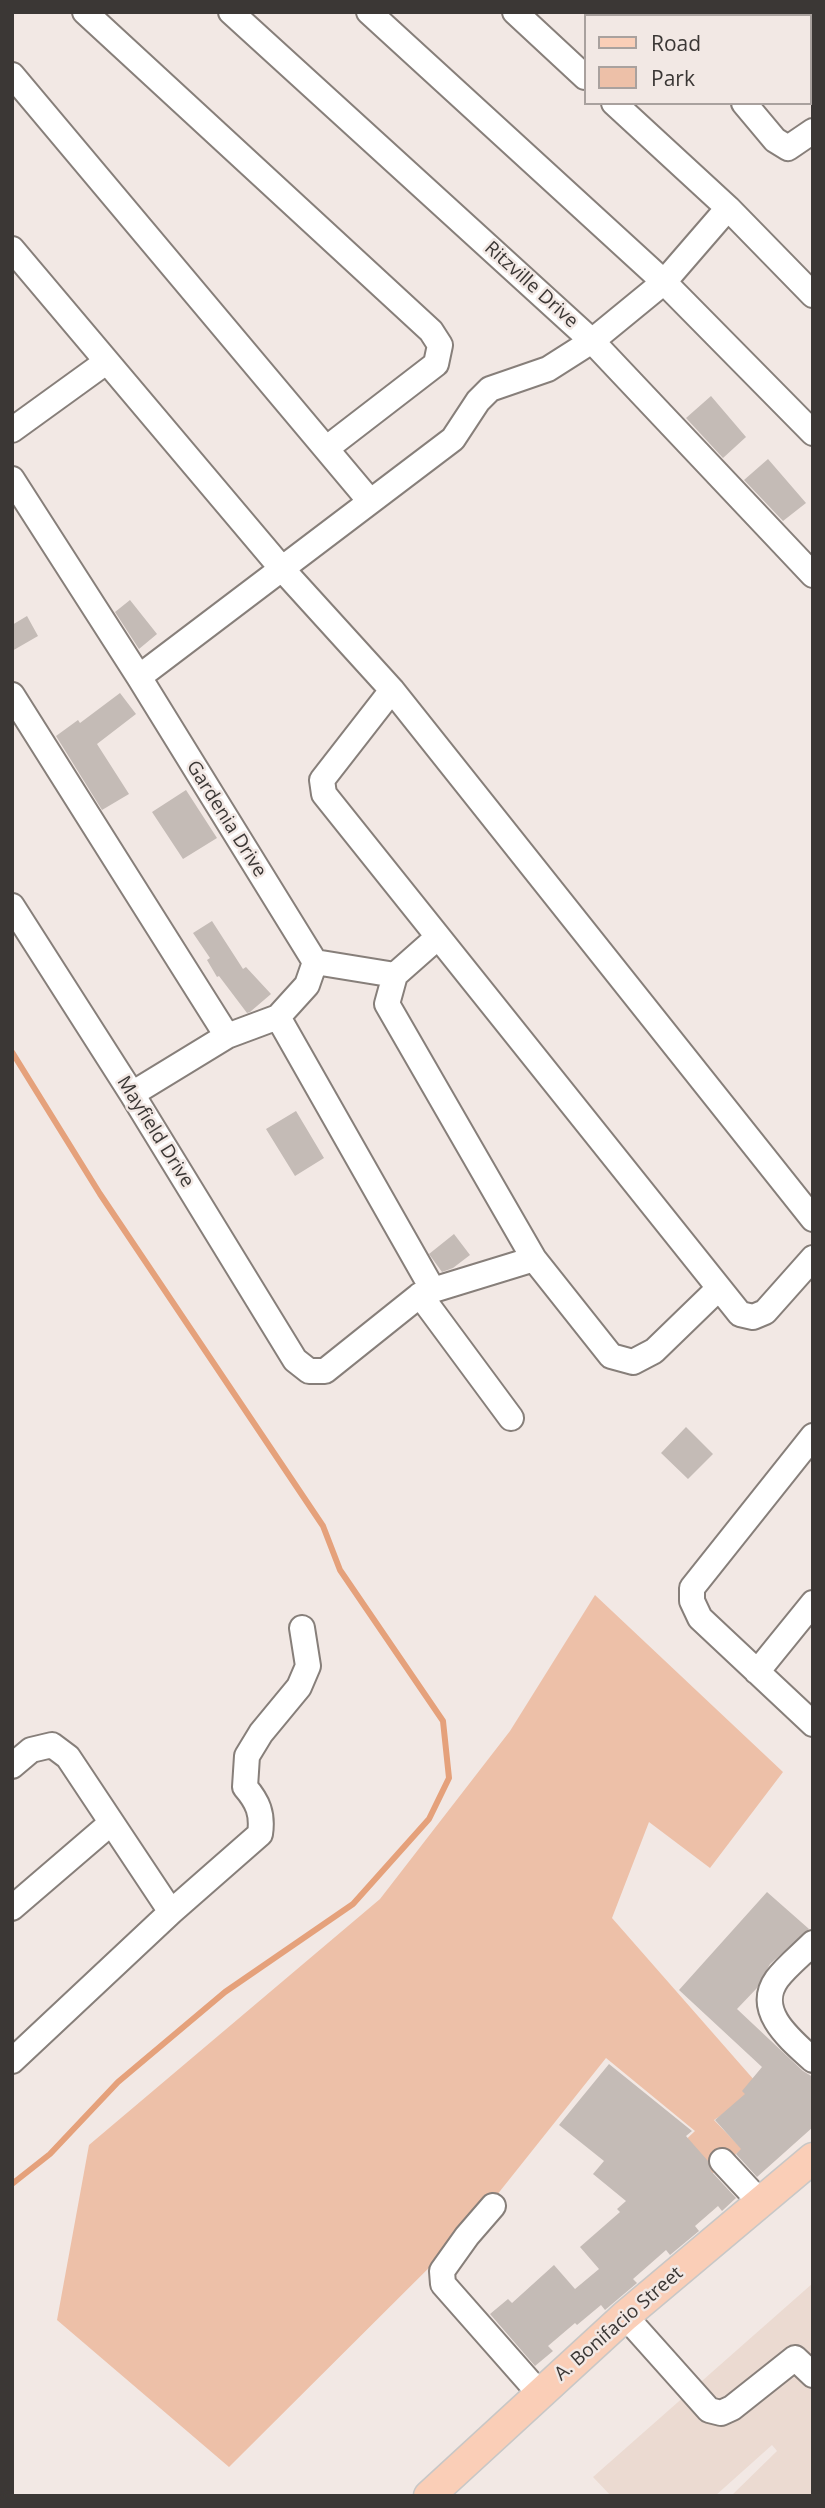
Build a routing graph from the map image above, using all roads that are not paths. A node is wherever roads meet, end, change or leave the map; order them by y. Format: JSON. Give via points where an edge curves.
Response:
{"nodes":[{"id":1,"x":85,"y":12,"type":"edge"},
{"id":2,"x":231,"y":12,"type":"edge"},
{"id":3,"x":369,"y":12,"type":"edge"},
{"id":4,"x":515,"y":12,"type":"edge"},
{"id":5,"x":12,"y":75,"type":"edge"},
{"id":6,"x":584,"y":76,"type":"edge"},
{"id":7,"x":616,"y":105,"type":"edge"},
{"id":8,"x":746,"y":105,"type":"edge"},
{"id":9,"x":813,"y":131,"type":"edge"},
{"id":10,"x":728,"y":208,"type":"junction"},
{"id":11,"x":12,"y":249,"type":"edge"},
{"id":12,"x":664,"y":282,"type":"junction"},
{"id":13,"x":813,"y":295,"type":"edge"},
{"id":14,"x":592,"y":341,"type":"junction"},
{"id":15,"x":106,"y":362,"type":"junction"},
{"id":16,"x":12,"y":430,"type":"edge"},
{"id":17,"x":813,"y":433,"type":"edge"},
{"id":18,"x":327,"y":447,"type":"junction"},
{"id":19,"x":12,"y":479,"type":"edge"},
{"id":20,"x":369,"y":500,"type":"junction"},
{"id":21,"x":283,"y":570,"type":"junction"},
{"id":22,"x":813,"y":575,"type":"edge"},
{"id":23,"x":139,"y":677,"type":"junction"},
{"id":24,"x":392,"y":690,"type":"junction"},
{"id":25,"x":12,"y":695,"type":"edge"},
{"id":26,"x":12,"y":906,"type":"edge"},
{"id":27,"x":438,"y":937,"type":"junction"},
{"id":28,"x":315,"y":962,"type":"junction"},
{"id":29,"x":395,"y":975,"type":"junction"},
{"id":30,"x":278,"y":1017,"type":"junction"},
{"id":31,"x":228,"y":1036,"type":"junction"},
{"id":32,"x":132,"y":1094,"type":"junction"},
{"id":33,"x":813,"y":1219,"type":"edge"},
{"id":34,"x":813,"y":1258,"type":"edge"},
{"id":35,"x":534,"y":1259,"type":"junction"},
{"id":36,"x":719,"y":1288,"type":"junction"},
{"id":37,"x":426,"y":1292,"type":"junction"},
{"id":38,"x":511,"y":1418,"type":"dead end"},
{"id":39,"x":813,"y":1436,"type":"edge"},
{"id":40,"x":813,"y":1603,"type":"edge"},
{"id":41,"x":302,"y":1628,"type":"dead end"},
{"id":42,"x":757,"y":1672,"type":"junction"},
{"id":43,"x":813,"y":1724,"type":"edge"},
{"id":44,"x":12,"y":1766,"type":"edge"},
{"id":45,"x":111,"y":1823,"type":"junction"},
{"id":46,"x":12,"y":1908,"type":"edge"},
{"id":47,"x":171,"y":1912,"type":"junction"},
{"id":48,"x":813,"y":1943,"type":"edge"},
{"id":49,"x":813,"y":2060,"type":"edge"},
{"id":50,"x":12,"y":2062,"type":"edge"},
{"id":51,"x":813,"y":2158,"type":"edge"},
{"id":52,"x":722,"y":2161,"type":"dead end"},
{"id":53,"x":761,"y":2203,"type":"junction"},
{"id":54,"x":493,"y":2206,"type":"dead end"},
{"id":55,"x":625,"y":2316,"type":"junction"},
{"id":56,"x":804,"y":2350,"type":"edge"},
{"id":57,"x":813,"y":2375,"type":"edge"},
{"id":58,"x":540,"y":2394,"type":"junction"},
{"id":59,"x":429,"y":2496,"type":"edge"}],
"edges":[{"from":1,"to":18,"type":"street","via":[[431,331],[440,345],[436,364]]},
{"from":2,"to":14,"type":"street","name":"Ritzville Drive"},
{"from":3,"to":12,"type":"street"},
{"from":4,"to":6,"type":"street"},
{"from":5,"to":18,"type":"street"},
{"from":7,"to":10,"type":"street"},
{"from":8,"to":9,"type":"street","via":[[775,140],[788,148]]},
{"from":10,"to":12,"type":"street"},
{"from":10,"to":13,"type":"street"},
{"from":11,"to":15,"type":"street"},
{"from":12,"to":14,"type":"street"},
{"from":12,"to":17,"type":"street"},
{"from":14,"to":20,"type":"street","via":[[548,369],[489,389],[453,439]]},
{"from":14,"to":22,"type":"street","name":"Ritzville Drive"},
{"from":15,"to":16,"type":"street"},
{"from":15,"to":21,"type":"street"},
{"from":18,"to":20,"type":"street"},
{"from":19,"to":23,"type":"street","name":"Gardenia Drive"},
{"from":20,"to":21,"type":"street"},
{"from":21,"to":23,"type":"street"},
{"from":21,"to":24,"type":"street"},
{"from":23,"to":28,"type":"street","name":"Gardenia Drive"},
{"from":24,"to":27,"type":"street","via":[[322,780],[324,794]]},
{"from":24,"to":33,"type":"street"},
{"from":25,"to":31,"type":"street"},
{"from":26,"to":32,"type":"street","name":"Mayfield Drive"},
{"from":27,"to":29,"type":"street"},
{"from":27,"to":36,"type":"street"},
{"from":28,"to":29,"type":"street"},
{"from":28,"to":30,"type":"street","via":[[307,985]]},
{"from":29,"to":35,"type":"street","via":[[387,1004]]},
{"from":30,"to":31,"type":"street"},
{"from":30,"to":37,"type":"street"},
{"from":31,"to":32,"type":"street"},
{"from":32,"to":37,"type":"street","name":"Mayfield Drive","via":[[295,1360],[309,1371],[325,1371]]},
{"from":34,"to":36,"type":"street","via":[[765,1312],[753,1317],[740,1314]]},
{"from":35,"to":36,"type":"street","via":[[611,1356],[634,1362],[654,1351]]},
{"from":35,"to":37,"type":"street"},
{"from":37,"to":38,"type":"street"},
{"from":39,"to":42,"type":"street","via":[[692,1588],[700,1618]]},
{"from":40,"to":42,"type":"street"},
{"from":41,"to":47,"type":"street","via":[[308,1666],[299,1687],[247,1756],[245,1787],[263,1817],[261,1834]]},
{"from":42,"to":43,"type":"street"},
{"from":44,"to":45,"type":"street","via":[[31,1751],[52,1745],[68,1758]]},
{"from":45,"to":46,"type":"street"},
{"from":45,"to":47,"type":"street"},
{"from":47,"to":50,"type":"street"},
{"from":48,"to":49,"type":"street","via":[[776,1979],[769,2000],[774,2020]]},
{"from":51,"to":53,"type":"main road","name":"A. Bonifacio Street"},
{"from":52,"to":53,"type":"street"},
{"from":53,"to":55,"type":"main road","name":"A. Bonifacio Street"},
{"from":54,"to":58,"type":"street","via":[[442,2271],[443,2284]]},
{"from":55,"to":56,"type":"street","via":[[709,2410],[721,2413]]},
{"from":55,"to":58,"type":"main road","name":"A. Bonifacio Street"},
{"from":56,"to":57,"type":"street"},
{"from":58,"to":59,"type":"main road","name":"A. Bonifacio Street"}]}
